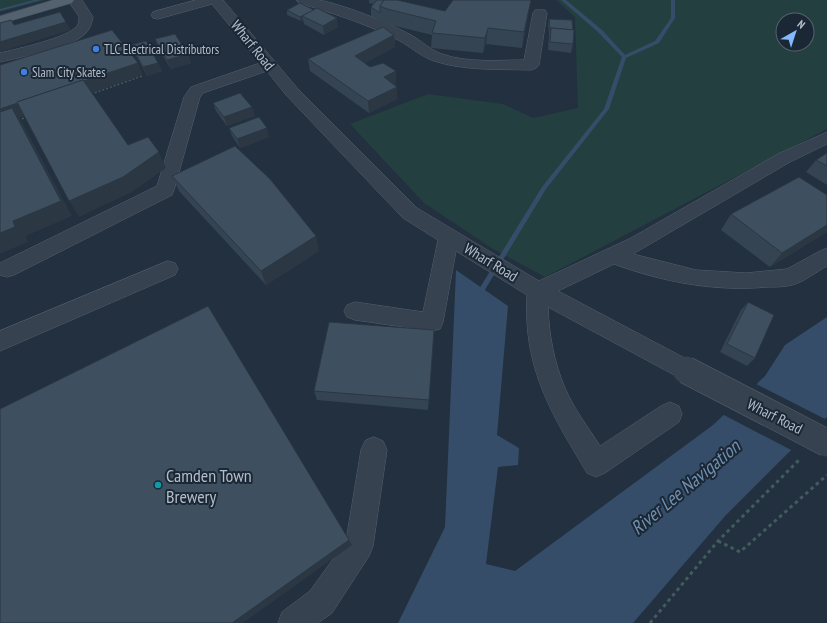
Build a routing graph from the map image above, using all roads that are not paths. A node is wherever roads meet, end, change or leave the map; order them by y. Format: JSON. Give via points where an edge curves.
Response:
{"nodes":[{"id":1,"x":66,"y":0,"type":"edge"},
{"id":2,"x":75,"y":0,"type":"edge"},
{"id":3,"x":211,"y":0,"type":"edge"},
{"id":4,"x":216,"y":0,"type":"edge"},
{"id":5,"x":304,"y":0,"type":"edge"},
{"id":6,"x":357,"y":1,"type":"edge"},
{"id":7,"x":343,"y":12,"type":"junction"},
{"id":8,"x":540,"y":13,"type":"dead end"},
{"id":9,"x":158,"y":15,"type":"dead end"},
{"id":10,"x":0,"y":16,"type":"edge"},
{"id":11,"x":0,"y":20,"type":"edge"},
{"id":12,"x":0,"y":58,"type":"edge"},
{"id":13,"x":269,"y":64,"type":"junction"},
{"id":14,"x":827,"y":137,"type":"edge"},
{"id":15,"x":449,"y":237,"type":"junction"},
{"id":16,"x":613,"y":255,"type":"junction"},
{"id":17,"x":827,"y":256,"type":"edge"},
{"id":18,"x":7,"y":269,"type":"dead end"},
{"id":19,"x":168,"y":269,"type":"dead end"},
{"id":20,"x":538,"y":291,"type":"junction"},
{"id":21,"x":355,"y":311,"type":"dead end"},
{"id":22,"x":0,"y":341,"type":"edge"},
{"id":23,"x":670,"y":414,"type":"dead end"},
{"id":24,"x":827,"y":443,"type":"edge"},
{"id":25,"x":374,"y":450,"type":"dead end"},
{"id":26,"x":293,"y":623,"type":"edge"}],
"edges":[{"from":1,"to":10,"type":"main road"},
{"from":1,"to":11,"type":"main road"},
{"from":2,"to":12,"type":"street","via":[[86,17],[84,27],[79,31],[65,39]]},
{"from":3,"to":9,"type":"street"},
{"from":4,"to":13,"type":"street","name":"Wharf Road"},
{"from":5,"to":7,"type":"street"},
{"from":6,"to":7,"type":"street"},
{"from":7,"to":8,"type":"street","via":[[405,37],[429,55],[480,64],[531,65]]},
{"from":13,"to":15,"type":"street","name":"Wharf Road","via":[[292,92],[410,213]]},
{"from":13,"to":18,"type":"street","via":[[197,90],[192,97],[165,190]]},
{"from":14,"to":16,"type":"street","via":[[784,158]]},
{"from":15,"to":20,"type":"street","name":"Wharf Road"},
{"from":15,"to":21,"type":"street","via":[[432,322]]},
{"from":16,"to":17,"type":"street","via":[[696,278],[746,281],[791,277]]},
{"from":16,"to":20,"type":"street"},
{"from":19,"to":22,"type":"street"},
{"from":20,"to":23,"type":"street","via":[[538,336],[547,370],[560,402],[596,464]]},
{"from":20,"to":24,"type":"street","name":"Wharf Road","bridge":true},
{"from":25,"to":26,"type":"street","via":[[359,546],[321,602]]}]}
